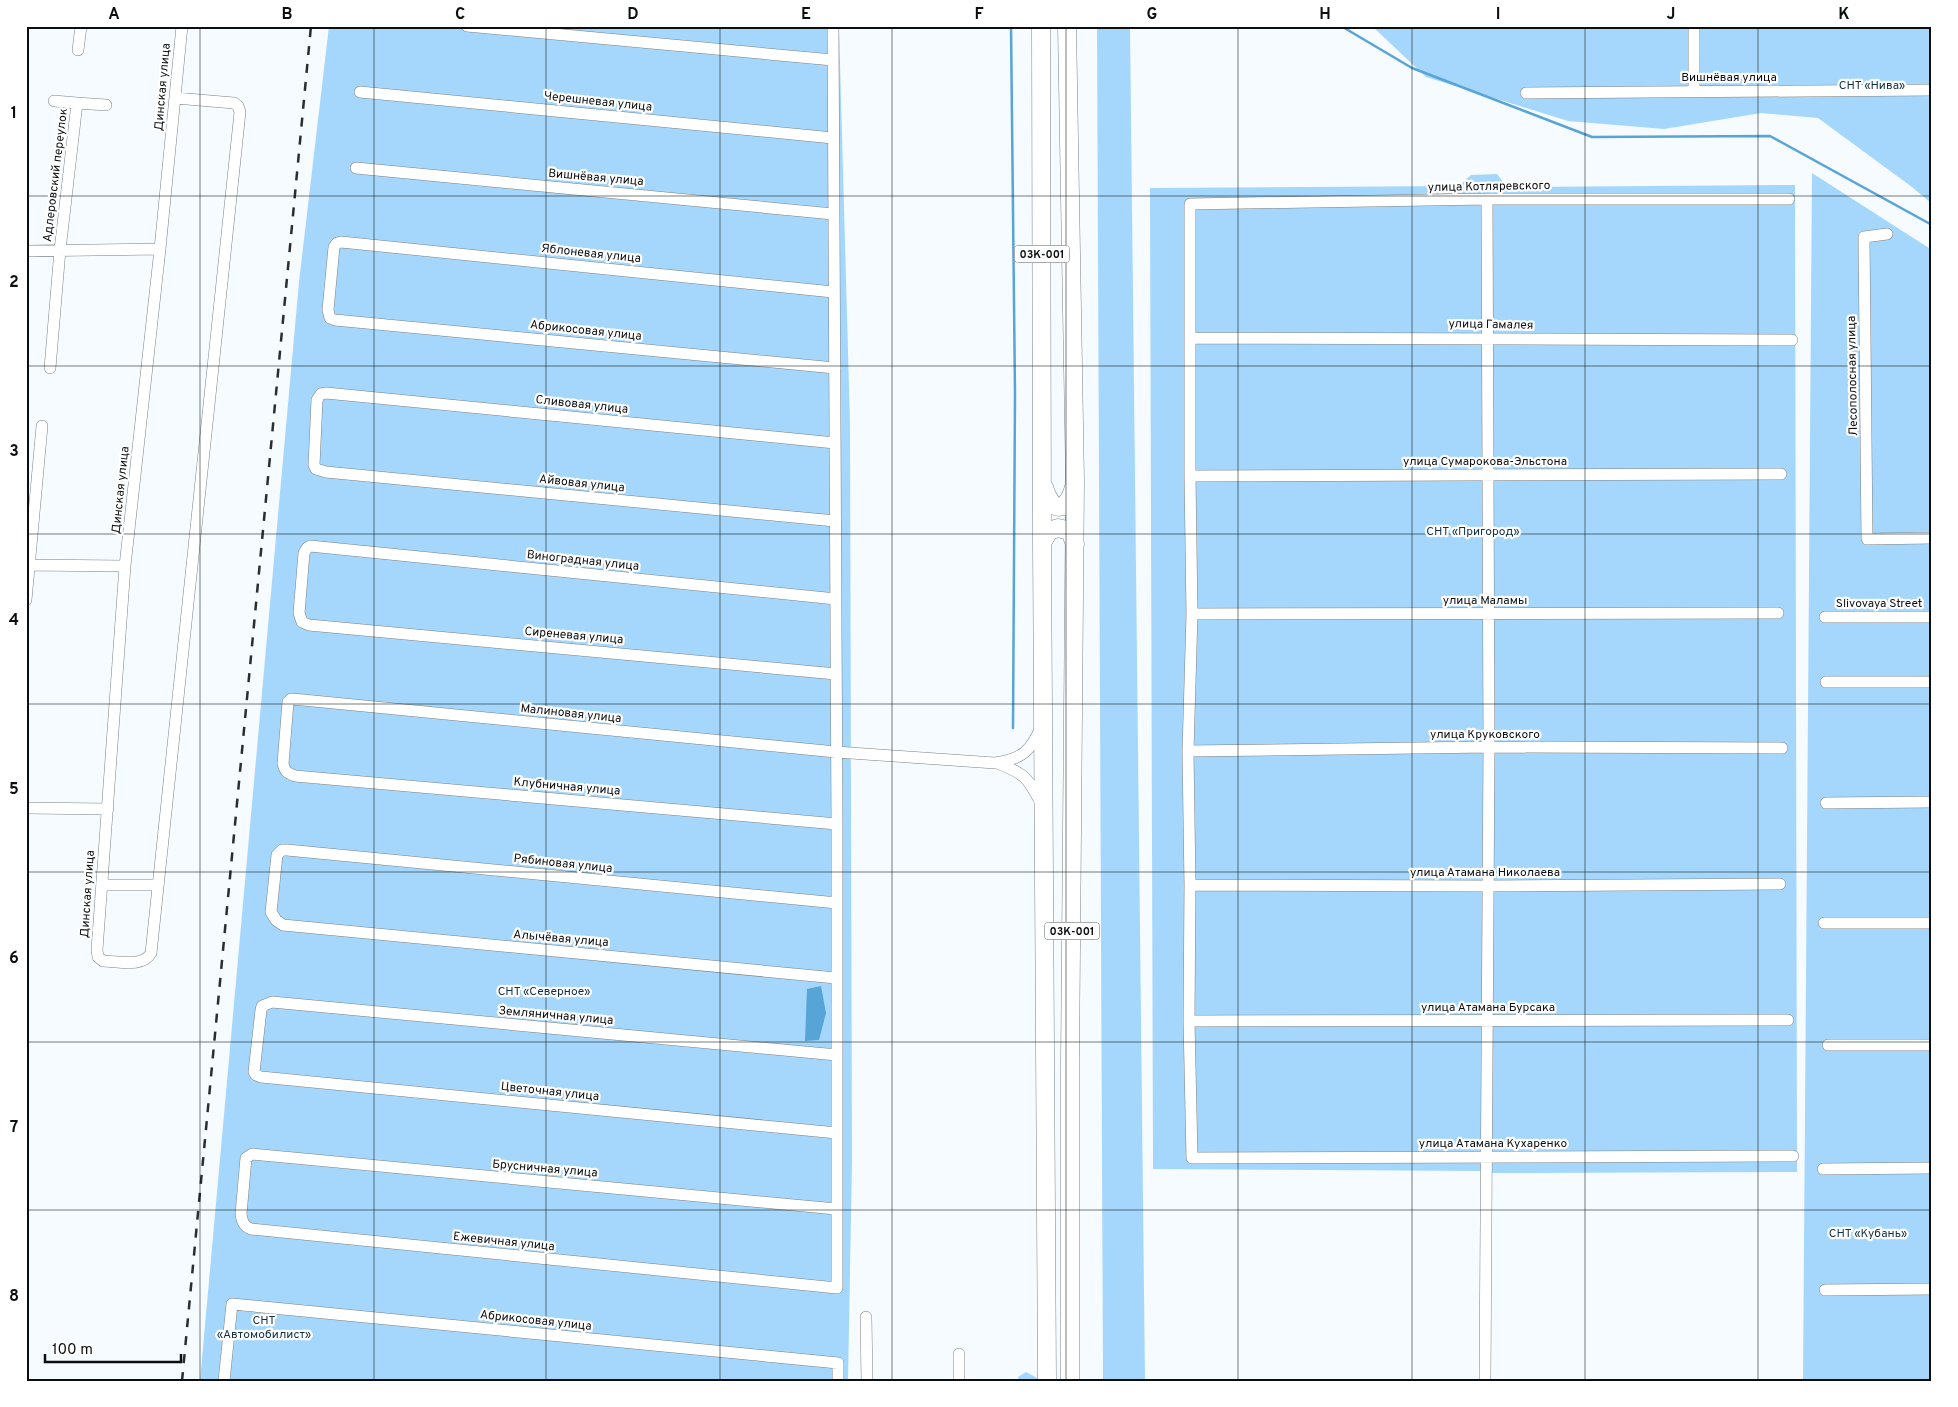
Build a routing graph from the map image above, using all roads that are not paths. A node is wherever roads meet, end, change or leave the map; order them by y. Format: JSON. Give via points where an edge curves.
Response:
{"nodes":[{"id":1,"x":81,"y":26,"type":"edge"},
{"id":2,"x":182,"y":26,"type":"edge"},
{"id":3,"x":467,"y":26,"type":"edge"},
{"id":4,"x":833,"y":26,"type":"edge"},
{"id":5,"x":1041,"y":26,"type":"edge"},
{"id":6,"x":1067,"y":26,"type":"edge"},
{"id":7,"x":1694,"y":26,"type":"edge"},
{"id":8,"x":78,"y":50,"type":"dead end"},
{"id":9,"x":833,"y":60,"type":"junction"},
{"id":10,"x":1932,"y":90,"type":"edge"},
{"id":11,"x":1694,"y":91,"type":"junction"},
{"id":12,"x":360,"y":92,"type":"dead end"},
{"id":13,"x":1526,"y":93,"type":"dead end"},
{"id":14,"x":175,"y":98,"type":"junction"},
{"id":15,"x":54,"y":101,"type":"dead end"},
{"id":16,"x":77,"y":103,"type":"junction"},
{"id":17,"x":106,"y":105,"type":"dead end"},
{"id":18,"x":833,"y":138,"type":"junction"},
{"id":19,"x":356,"y":168,"type":"dead end"},
{"id":20,"x":1789,"y":199,"type":"dead end"},
{"id":21,"x":1487,"y":200,"type":"junction"},
{"id":22,"x":833,"y":214,"type":"junction"},
{"id":23,"x":1887,"y":234,"type":"dead end"},
{"id":24,"x":160,"y":249,"type":"junction"},
{"id":25,"x":60,"y":250,"type":"junction"},
{"id":26,"x":26,"y":251,"type":"edge"},
{"id":27,"x":833,"y":292,"type":"junction"},
{"id":28,"x":335,"y":320,"type":"joint"},
{"id":29,"x":1190,"y":338,"type":"junction"},
{"id":30,"x":1489,"y":338,"type":"junction"},
{"id":31,"x":1792,"y":340,"type":"dead end"},
{"id":32,"x":50,"y":368,"type":"dead end"},
{"id":33,"x":835,"y":368,"type":"junction"},
{"id":34,"x":42,"y":426,"type":"dead end"},
{"id":35,"x":835,"y":443,"type":"junction"},
{"id":36,"x":326,"y":472,"type":"joint"},
{"id":37,"x":1781,"y":474,"type":"dead end"},
{"id":38,"x":1486,"y":475,"type":"junction"},
{"id":39,"x":1190,"y":476,"type":"junction"},
{"id":40,"x":1075,"y":481,"type":"junction"},
{"id":41,"x":1042,"y":482,"type":"junction"},
{"id":42,"x":835,"y":521,"type":"junction"},
{"id":43,"x":1932,"y":538,"type":"edge"},
{"id":44,"x":1042,"y":543,"type":"junction"},
{"id":45,"x":1075,"y":544,"type":"junction"},
{"id":46,"x":28,"y":565,"type":"edge"},
{"id":47,"x":125,"y":566,"type":"junction"},
{"id":48,"x":836,"y":599,"type":"junction"},
{"id":49,"x":26,"y":600,"type":"edge"},
{"id":50,"x":1488,"y":613,"type":"junction"},
{"id":51,"x":1778,"y":613,"type":"dead end"},
{"id":52,"x":1192,"y":614,"type":"junction"},
{"id":53,"x":1825,"y":617,"type":"dead end"},
{"id":54,"x":1932,"y":617,"type":"edge"},
{"id":55,"x":309,"y":625,"type":"joint"},
{"id":56,"x":836,"y":674,"type":"junction"},
{"id":57,"x":1826,"y":682,"type":"dead end"},
{"id":58,"x":1932,"y":682,"type":"edge"},
{"id":59,"x":1044,"y":720,"type":"junction"},
{"id":60,"x":1488,"y":747,"type":"junction"},
{"id":61,"x":1782,"y":748,"type":"dead end"},
{"id":62,"x":1188,"y":751,"type":"junction"},
{"id":63,"x":836,"y":752,"type":"junction"},
{"id":64,"x":995,"y":763,"type":"junction"},
{"id":65,"x":295,"y":776,"type":"joint"},
{"id":66,"x":1932,"y":802,"type":"edge"},
{"id":67,"x":1826,"y":803,"type":"dead end"},
{"id":68,"x":26,"y":808,"type":"edge"},
{"id":69,"x":108,"y":809,"type":"junction"},
{"id":70,"x":1044,"y":810,"type":"junction"},
{"id":71,"x":837,"y":824,"type":"junction"},
{"id":72,"x":158,"y":884,"type":"junction"},
{"id":73,"x":1190,"y":884,"type":"junction"},
{"id":74,"x":1780,"y":884,"type":"dead end"},
{"id":75,"x":102,"y":885,"type":"junction"},
{"id":76,"x":1487,"y":886,"type":"junction"},
{"id":77,"x":837,"y":903,"type":"junction"},
{"id":78,"x":1824,"y":923,"type":"dead end"},
{"id":79,"x":1932,"y":923,"type":"edge"},
{"id":80,"x":284,"y":925,"type":"joint"},
{"id":81,"x":836,"y":978,"type":"junction"},
{"id":82,"x":1189,"y":1020,"type":"junction"},
{"id":83,"x":1788,"y":1020,"type":"dead end"},
{"id":84,"x":1488,"y":1021,"type":"junction"},
{"id":85,"x":1828,"y":1045,"type":"dead end"},
{"id":86,"x":1932,"y":1045,"type":"edge"},
{"id":87,"x":837,"y":1055,"type":"junction"},
{"id":88,"x":261,"y":1077,"type":"joint"},
{"id":89,"x":837,"y":1132,"type":"junction"},
{"id":90,"x":252,"y":1154,"type":"joint"},
{"id":91,"x":1793,"y":1156,"type":"dead end"},
{"id":92,"x":1486,"y":1157,"type":"junction"},
{"id":93,"x":1932,"y":1168,"type":"edge"},
{"id":94,"x":1824,"y":1169,"type":"dead end"},
{"id":95,"x":836,"y":1209,"type":"junction"},
{"id":96,"x":1932,"y":1289,"type":"edge"},
{"id":97,"x":1825,"y":1290,"type":"dead end"},
{"id":98,"x":866,"y":1317,"type":"dead end"},
{"id":99,"x":960,"y":1354,"type":"dead end"},
{"id":100,"x":224,"y":1381,"type":"edge"},
{"id":101,"x":838,"y":1381,"type":"edge"},
{"id":102,"x":867,"y":1381,"type":"edge"},
{"id":103,"x":959,"y":1381,"type":"edge"},
{"id":104,"x":1047,"y":1381,"type":"edge"},
{"id":105,"x":1070,"y":1381,"type":"edge"},
{"id":106,"x":1485,"y":1381,"type":"edge"}],
"edges":[{"from":1,"to":8,"type":"street"},
{"from":2,"to":14,"type":"street","name":"Динская улица"},
{"from":3,"to":9,"type":"street"},
{"from":4,"to":9,"type":"street"},
{"from":5,"to":41,"type":"main road","number":"03К-001"},
{"from":6,"to":40,"type":"main road","number":"03К-001"},
{"from":7,"to":11,"type":"street"},
{"from":9,"to":18,"type":"street"},
{"from":10,"to":11,"type":"street","name":"Вишнёвая улица"},
{"from":11,"to":13,"type":"street","name":"Вишнёвая улица"},
{"from":12,"to":18,"type":"street","name":"Черешневая улица"},
{"from":14,"to":24,"type":"street","name":"Динская улица"},
{"from":14,"to":72,"type":"street","via":[[234,103],[240,112]]},
{"from":15,"to":16,"type":"street","name":"Адлеровский переулок"},
{"from":16,"to":17,"type":"street","name":"Адлеровский переулок"},
{"from":16,"to":25,"type":"street","name":"Адлеровский переулок"},
{"from":18,"to":22,"type":"street"},
{"from":19,"to":22,"type":"street","name":"Вишнёвая улица"},
{"from":20,"to":21,"type":"street","name":"улица Котляревского"},
{"from":21,"to":29,"type":"street","name":"улица Котляревского","via":[[1190,204]]},
{"from":21,"to":30,"type":"street"},
{"from":22,"to":27,"type":"street"},
{"from":23,"to":43,"type":"street","name":"Лесополосная улица","via":[[1864,237],[1867,539]]},
{"from":24,"to":25,"type":"street"},
{"from":24,"to":47,"type":"street","name":"Динская улица"},
{"from":25,"to":26,"type":"street"},
{"from":25,"to":32,"type":"street","name":"Адлеровский переулок"},
{"from":27,"to":28,"type":"street","name":"Яблоневая улица","via":[[346,242],[337,243],[334,247],[328,310],[330,318]]},
{"from":27,"to":33,"type":"street"},
{"from":28,"to":33,"type":"street","name":"Абрикосовая улица"},
{"from":29,"to":30,"type":"street","name":"улица Гамалея"},
{"from":29,"to":39,"type":"street"},
{"from":30,"to":31,"type":"street","name":"улица Гамалея"},
{"from":30,"to":38,"type":"street"},
{"from":33,"to":35,"type":"street"},
{"from":34,"to":46,"type":"street"},
{"from":35,"to":36,"type":"street","name":"Сливовая улица","via":[[326,393],[317,400],[314,465]]},
{"from":35,"to":42,"type":"street"},
{"from":36,"to":42,"type":"street","name":"Айвовая улица"},
{"from":37,"to":38,"type":"street","name":"улица Сумарокова-Эльстона"},
{"from":38,"to":39,"type":"street","name":"улица Сумарокова-Эльстона"},
{"from":38,"to":50,"type":"street"},
{"from":39,"to":52,"type":"street"},
{"from":40,"to":41,"type":"main road","number":"03К-001","via":[[1071,500],[1059,506],[1050,502]]},
{"from":40,"to":45,"type":"main road","number":"03К-001"},
{"from":41,"to":44,"type":"main road","number":"03К-001"},
{"from":42,"to":48,"type":"street"},
{"from":44,"to":45,"type":"main road","via":[[1049,531],[1058,528],[1070,531]]},
{"from":44,"to":59,"type":"main road","number":"03К-001"},
{"from":45,"to":105,"type":"main road","number":"03К-001"},
{"from":46,"to":47,"type":"street"},
{"from":46,"to":49,"type":"street"},
{"from":47,"to":69,"type":"street","name":"Динская улица"},
{"from":48,"to":55,"type":"street","name":"Виноградная улица","via":[[310,546],[304,553],[299,613],[302,622]]},
{"from":48,"to":56,"type":"street"},
{"from":50,"to":51,"type":"street","name":"улица Маламы"},
{"from":50,"to":52,"type":"street","name":"улица Маламы"},
{"from":50,"to":60,"type":"street"},
{"from":52,"to":62,"type":"street"},
{"from":53,"to":54,"type":"street","name":"Slivovaya Street"},
{"from":55,"to":56,"type":"street","name":"Сиреневая улица"},
{"from":56,"to":63,"type":"street"},
{"from":57,"to":58,"type":"street"},
{"from":59,"to":64,"type":"street","via":[[1036,739],[1025,753],[1012,761]]},
{"from":59,"to":70,"type":"main road","number":"03К-001"},
{"from":60,"to":61,"type":"street","name":"улица Круковского"},
{"from":60,"to":62,"type":"street","name":"улица Круковского"},
{"from":60,"to":76,"type":"street"},
{"from":62,"to":73,"type":"street"},
{"from":63,"to":64,"type":"street","name":"Малиновая улица"},
{"from":63,"to":65,"type":"street","name":"Малиновая улица","via":[[291,699],[287,707],[284,770]]},
{"from":63,"to":71,"type":"street"},
{"from":64,"to":70,"type":"street","via":[[1019,772],[1030,781]]},
{"from":65,"to":71,"type":"street","name":"Клубничная улица"},
{"from":66,"to":67,"type":"street"},
{"from":68,"to":69,"type":"street"},
{"from":69,"to":75,"type":"street","name":"Динская улица"},
{"from":70,"to":104,"type":"main road","number":"03К-001"},
{"from":71,"to":77,"type":"street"},
{"from":72,"to":75,"type":"street"},
{"from":72,"to":75,"type":"street","name":"Динская улица","via":[[151,953],[142,962],[103,961],[98,957]]},
{"from":73,"to":76,"type":"street","name":"улица Атамана Николаева"},
{"from":73,"to":82,"type":"street"},
{"from":74,"to":76,"type":"street","name":"улица Атамана Николаева"},
{"from":76,"to":84,"type":"street"},
{"from":77,"to":80,"type":"street","name":"Рябиновая улица","via":[[282,850],[277,854],[271,912]]},
{"from":77,"to":81,"type":"street"},
{"from":78,"to":79,"type":"street"},
{"from":80,"to":81,"type":"street","name":"Алычёвая улица"},
{"from":81,"to":87,"type":"street"},
{"from":82,"to":84,"type":"street","name":"улица Атамана Бурсака"},
{"from":82,"to":92,"type":"street","name":"улица Атамана Кухаренко","via":[[1192,1158]]},
{"from":83,"to":84,"type":"street","name":"улица Атамана Бурсака"},
{"from":84,"to":92,"type":"street"},
{"from":85,"to":86,"type":"street"},
{"from":87,"to":88,"type":"street","name":"Земляничная улица","via":[[272,1002],[262,1006],[261,1010],[254,1072]]},
{"from":87,"to":89,"type":"street"},
{"from":88,"to":89,"type":"street","name":"Цветочная улица"},
{"from":89,"to":95,"type":"street"},
{"from":90,"to":95,"type":"street","name":"Брусничная улица"},
{"from":90,"to":95,"type":"street","name":"Ежевичная улица","via":[[246,1158],[241,1214],[242,1221],[251,1229],[837,1288]]},
{"from":91,"to":92,"type":"street","name":"улица Атамана Кухаренко"},
{"from":92,"to":106,"type":"street"},
{"from":93,"to":94,"type":"street"},
{"from":96,"to":97,"type":"street"},
{"from":98,"to":102,"type":"street"},
{"from":99,"to":103,"type":"street"},
{"from":100,"to":101,"type":"street","name":"Абрикосовая улица","via":[[232,1304],[838,1363]]}]}
